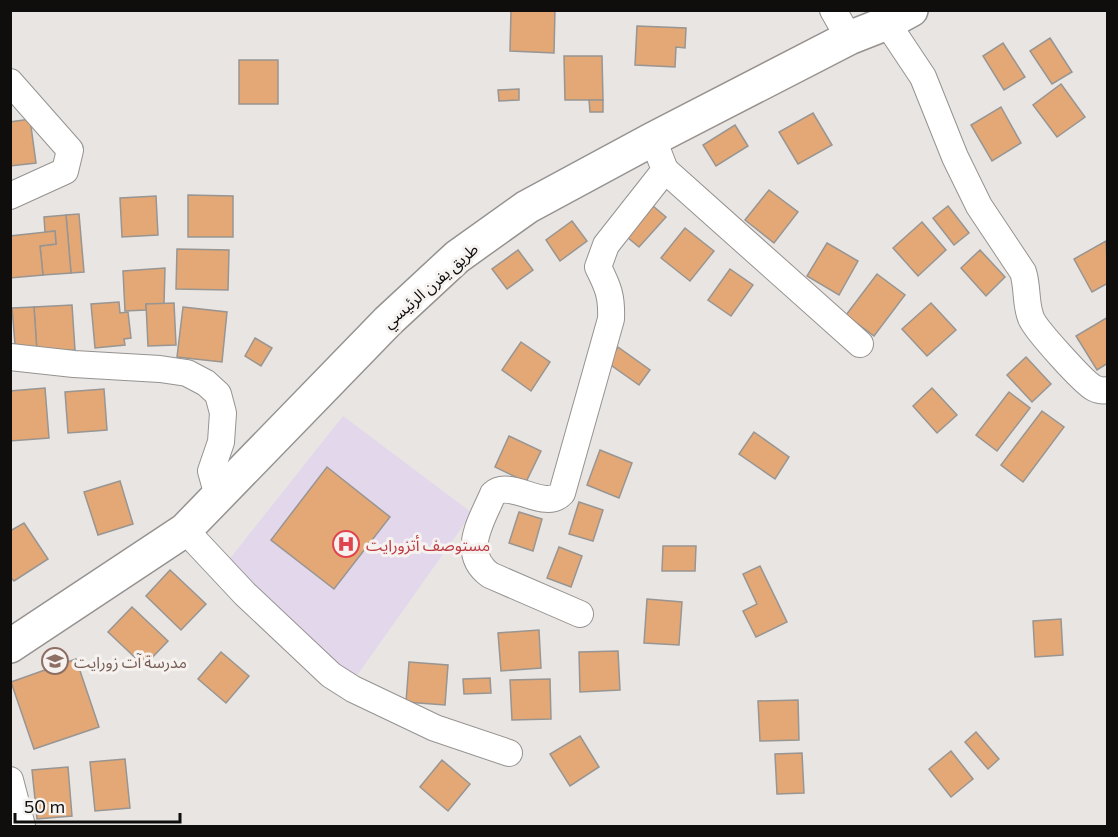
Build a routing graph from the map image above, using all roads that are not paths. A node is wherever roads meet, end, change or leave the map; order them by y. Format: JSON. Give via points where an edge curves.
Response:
{"nodes":[{"id":1,"x":899,"y":17,"type":"edge"},
{"id":2,"x":841,"y":24,"type":"edge"},
{"id":3,"x":10,"y":82,"type":"edge"},
{"id":4,"x":653,"y":139,"type":"junction"},
{"id":5,"x":665,"y":170,"type":"junction"},
{"id":6,"x":10,"y":196,"type":"edge"},
{"id":7,"x":860,"y":344,"type":"dead end"},
{"id":8,"x":10,"y":357,"type":"edge"},
{"id":9,"x":1107,"y":390,"type":"edge"},
{"id":10,"x":218,"y":496,"type":"junction"},
{"id":11,"x":185,"y":530,"type":"junction"},
{"id":12,"x":580,"y":614,"type":"dead end"},
{"id":13,"x":10,"y":646,"type":"edge"},
{"id":14,"x":509,"y":753,"type":"dead end"},
{"id":15,"x":10,"y":780,"type":"edge"},
{"id":16,"x":22,"y":826,"type":"edge"}],
"edges":[{"from":1,"to":2,"type":"main road","name":"طريق يفرن الرئيسي"},
{"from":1,"to":9,"type":"street","via":[[955,157],[974,196],[1023,272],[1032,322],[1092,387]]},
{"from":2,"to":4,"type":"main road","name":"طريق يفرن الرئيسي"},
{"from":3,"to":6,"type":"street","via":[[70,150],[65,171]]},
{"from":4,"to":5,"type":"street"},
{"from":4,"to":10,"type":"main road","name":"طريق يفرن الرئيسي","via":[[527,207],[457,256],[388,321]]},
{"from":5,"to":7,"type":"street"},
{"from":5,"to":12,"type":"street","via":[[606,245],[598,267],[609,288],[611,319],[562,493],[558,498],[548,499],[496,491],[474,542],[474,556],[489,575]]},
{"from":8,"to":10,"type":"street","via":[[160,369],[187,374],[206,383],[218,394],[223,413],[211,471]]},
{"from":10,"to":11,"type":"main road","name":"طريق يفرن الرئيسي"},
{"from":11,"to":13,"type":"main road","name":"طريق يفرن الرئيسي"},
{"from":11,"to":14,"type":"street","via":[[245,594],[331,675],[435,728]]},
{"from":15,"to":16,"type":"street"}]}
